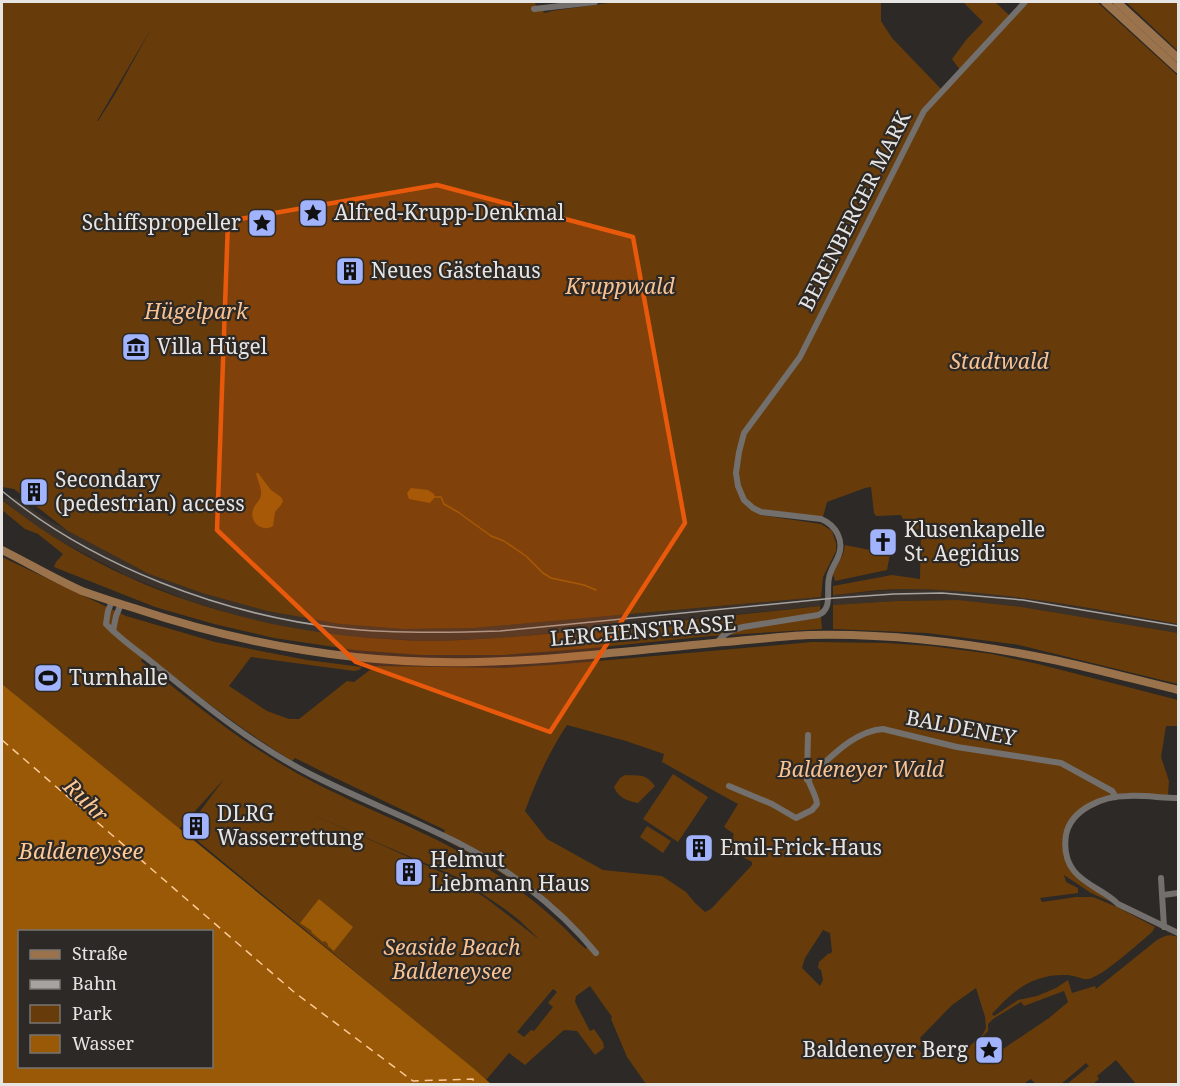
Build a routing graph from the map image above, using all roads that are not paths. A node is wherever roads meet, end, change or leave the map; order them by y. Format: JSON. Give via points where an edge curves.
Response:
{"nodes":[{"id":1,"x":595,"y":2,"type":"edge"},
{"id":2,"x":1025,"y":2,"type":"edge"},
{"id":3,"x":1105,"y":2,"type":"edge"},
{"id":4,"x":1117,"y":2,"type":"edge"},
{"id":5,"x":534,"y":9,"type":"dead end"},
{"id":6,"x":1179,"y":58,"type":"edge"},
{"id":7,"x":1179,"y":69,"type":"edge"},
{"id":8,"x":2,"y":550,"type":"edge"},
{"id":9,"x":112,"y":601,"type":"junction"},
{"id":10,"x":122,"y":604,"type":"junction"},
{"id":11,"x":113,"y":631,"type":"junction"},
{"id":12,"x":717,"y":643,"type":"junction"},
{"id":13,"x":1179,"y":690,"type":"edge"},
{"id":14,"x":808,"y":735,"type":"dead end"},
{"id":15,"x":807,"y":780,"type":"junction"},
{"id":16,"x":729,"y":786,"type":"dead end"},
{"id":17,"x":1116,"y":797,"type":"junction"},
{"id":18,"x":1179,"y":798,"type":"edge"},
{"id":19,"x":1161,"y":878,"type":"dead end"},
{"id":20,"x":1179,"y":893,"type":"edge"},
{"id":21,"x":1163,"y":895,"type":"junction"},
{"id":22,"x":1164,"y":927,"type":"junction"},
{"id":23,"x":1179,"y":933,"type":"edge"},
{"id":24,"x":596,"y":953,"type":"dead end"}],
"edges":[{"from":1,"to":5,"type":"street"},
{"from":2,"to":12,"type":"street","name":"BERENBERGER MARK","via":[[924,111],[800,357],[746,429],[736,473],[744,500],[761,512],[820,519],[837,532],[841,547],[827,586],[828,606],[824,613],[731,630]]},
{"from":3,"to":7,"type":"main road"},
{"from":4,"to":6,"type":"main road"},
{"from":8,"to":9,"type":"main road","name":"LERCHENSTRASSE","via":[[80,590]]},
{"from":9,"to":10,"type":"main road","name":"LERCHENSTRASSE"},
{"from":9,"to":11,"type":"street","via":[[106,624]]},
{"from":10,"to":11,"type":"street"},
{"from":10,"to":12,"type":"main road","name":"LERCHENSTRASSE","via":[[174,622],[273,644],[425,662],[525,660]]},
{"from":11,"to":24,"type":"street","via":[[256,743],[311,775],[443,835],[498,867],[561,915]]},
{"from":12,"to":13,"type":"main road","name":"LERCHENSTRASSE","via":[[809,636],[937,641],[1015,652]]},
{"from":14,"to":15,"type":"street"},
{"from":15,"to":16,"type":"street","via":[[817,804],[796,818]]},
{"from":15,"to":17,"type":"street","name":"BALDENEY","via":[[841,747],[883,729],[957,747],[1061,763],[1112,791]]},
{"from":17,"to":18,"type":"street"},
{"from":17,"to":22,"type":"street","via":[[1084,809],[1074,818],[1065,839],[1068,861],[1079,876],[1118,904]]},
{"from":19,"to":21,"type":"street"},
{"from":20,"to":21,"type":"street"},
{"from":21,"to":22,"type":"street"},
{"from":22,"to":23,"type":"street"}]}
